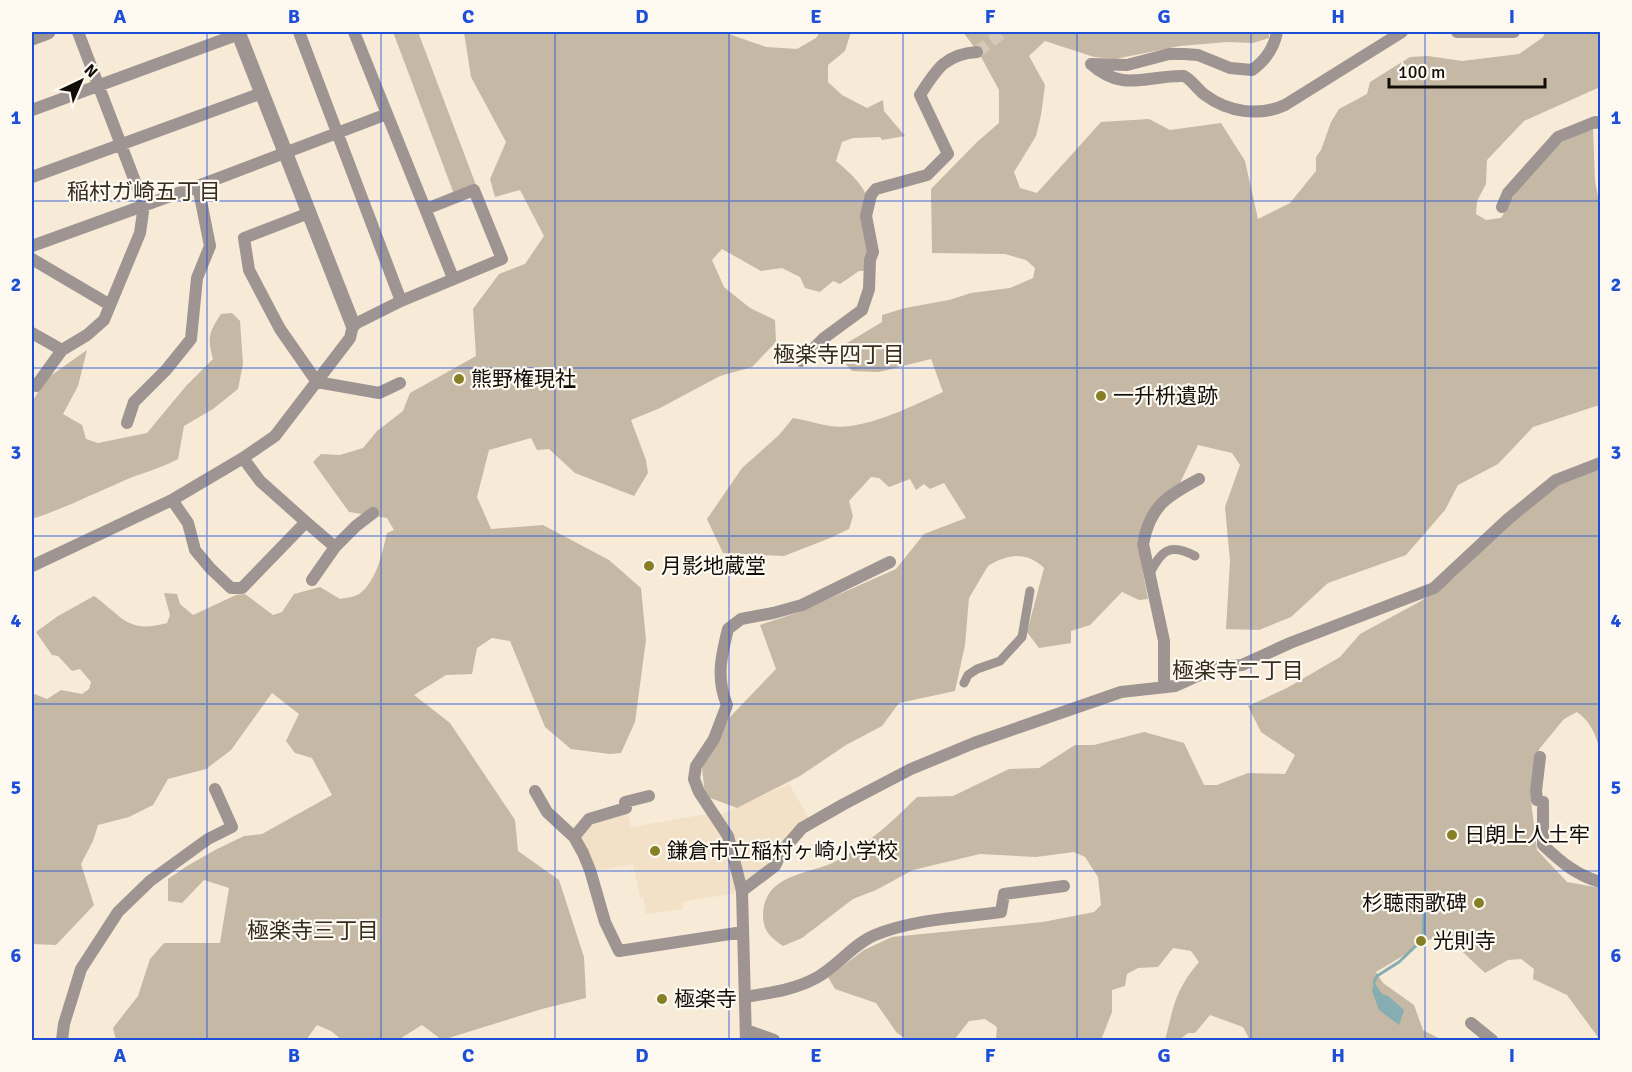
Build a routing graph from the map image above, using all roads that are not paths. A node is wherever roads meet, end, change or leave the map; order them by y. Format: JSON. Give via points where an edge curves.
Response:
{"nodes":[{"id":1,"x":48,"y":32,"type":"edge"},
{"id":2,"x":78,"y":32,"type":"edge"},
{"id":3,"x":299,"y":32,"type":"edge"},
{"id":4,"x":354,"y":32,"type":"edge"},
{"id":5,"x":1277,"y":32,"type":"edge"},
{"id":6,"x":1402,"y":32,"type":"edge"},
{"id":7,"x":1456,"y":32,"type":"edge"},
{"id":8,"x":1514,"y":32,"type":"edge"},
{"id":9,"x":238,"y":33,"type":"edge"},
{"id":10,"x":32,"y":38,"type":"edge"},
{"id":11,"x":977,"y":52,"type":"tunnel mouth"},
{"id":12,"x":99,"y":85,"type":"junction"},
{"id":13,"x":262,"y":93,"type":"junction"},
{"id":14,"x":32,"y":110,"type":"edge"},
{"id":15,"x":387,"y":114,"type":"junction"},
{"id":16,"x":1600,"y":123,"type":"edge"},
{"id":17,"x":337,"y":132,"type":"junction"},
{"id":18,"x":121,"y":145,"type":"junction"},
{"id":19,"x":285,"y":152,"type":"junction"},
{"id":20,"x":32,"y":177,"type":"edge"},
{"id":21,"x":198,"y":186,"type":"junction"},
{"id":22,"x":144,"y":205,"type":"junction"},
{"id":23,"x":1502,"y":207,"type":"dead end"},
{"id":24,"x":426,"y":209,"type":"junction"},
{"id":25,"x":309,"y":213,"type":"junction"},
{"id":26,"x":32,"y":246,"type":"edge"},
{"id":27,"x":32,"y":259,"type":"edge"},
{"id":28,"x":453,"y":278,"type":"junction"},
{"id":29,"x":401,"y":301,"type":"junction"},
{"id":30,"x":110,"y":305,"type":"junction"},
{"id":31,"x":353,"y":325,"type":"junction"},
{"id":32,"x":32,"y":333,"type":"edge"},
{"id":33,"x":62,"y":350,"type":"junction"},
{"id":34,"x":801,"y":360,"type":"dead end"},
{"id":35,"x":317,"y":382,"type":"junction"},
{"id":36,"x":400,"y":383,"type":"dead end"},
{"id":37,"x":32,"y":384,"type":"edge"},
{"id":38,"x":128,"y":423,"type":"dead end"},
{"id":39,"x":243,"y":458,"type":"junction"},
{"id":40,"x":1600,"y":463,"type":"edge"},
{"id":41,"x":1199,"y":479,"type":"dead end"},
{"id":42,"x":172,"y":500,"type":"junction"},
{"id":43,"x":373,"y":513,"type":"dead end"},
{"id":44,"x":306,"y":522,"type":"junction"},
{"id":45,"x":335,"y":548,"type":"junction"},
{"id":46,"x":1195,"y":555,"type":"dead end"},
{"id":47,"x":890,"y":562,"type":"dead end"},
{"id":48,"x":32,"y":566,"type":"edge"},
{"id":49,"x":1149,"y":575,"type":"junction"},
{"id":50,"x":312,"y":580,"type":"dead end"},
{"id":51,"x":1030,"y":591,"type":"dead end"},
{"id":52,"x":964,"y":683,"type":"dead end"},
{"id":53,"x":1164,"y":686,"type":"junction"},
{"id":54,"x":1540,"y":757,"type":"dead end"},
{"id":55,"x":215,"y":789,"type":"dead end"},
{"id":56,"x":535,"y":791,"type":"dead end"},
{"id":57,"x":649,"y":796,"type":"dead end"},
{"id":58,"x":574,"y":837,"type":"junction"},
{"id":59,"x":1600,"y":882,"type":"edge"},
{"id":60,"x":1064,"y":886,"type":"dead end"},
{"id":61,"x":742,"y":891,"type":"junction"},
{"id":62,"x":743,"y":932,"type":"junction"},
{"id":63,"x":745,"y":997,"type":"junction"},
{"id":64,"x":1471,"y":1023,"type":"dead end"},
{"id":65,"x":746,"y":1035,"type":"edge"},
{"id":66,"x":62,"y":1041,"type":"edge"},
{"id":67,"x":774,"y":1041,"type":"edge"},
{"id":68,"x":1492,"y":1041,"type":"edge"}],
"edges":[{"from":1,"to":10,"type":"street"},
{"from":2,"to":12,"type":"street"},
{"from":3,"to":17,"type":"street"},
{"from":4,"to":15,"type":"street"},
{"from":5,"to":6,"type":"street","via":[[1269,54],[1252,70],[1230,68],[1198,55],[1184,54],[1127,65],[1091,64],[1116,80],[1184,76],[1216,102],[1240,111],[1258,112],[1285,105]]},
{"from":7,"to":8,"type":"street"},
{"from":9,"to":12,"type":"street"},
{"from":9,"to":13,"type":"street"},
{"from":11,"to":34,"type":"street","via":[[946,60],[920,95],[948,154],[927,175],[876,189],[871,195],[866,216],[873,252],[862,310]]},
{"from":12,"to":14,"type":"street"},
{"from":12,"to":18,"type":"street"},
{"from":13,"to":18,"type":"street"},
{"from":13,"to":19,"type":"street"},
{"from":15,"to":17,"type":"street"},
{"from":15,"to":24,"type":"street"},
{"from":16,"to":23,"type":"street","via":[[1558,137],[1508,193]]},
{"from":17,"to":19,"type":"street"},
{"from":17,"to":29,"type":"street"},
{"from":18,"to":20,"type":"street"},
{"from":18,"to":22,"type":"street"},
{"from":19,"to":21,"type":"street"},
{"from":19,"to":25,"type":"street"},
{"from":21,"to":22,"type":"street"},
{"from":21,"to":38,"type":"street","via":[[210,246],[197,278],[191,339],[134,402]]},
{"from":22,"to":26,"type":"street"},
{"from":22,"to":30,"type":"street","via":[[140,233]]},
{"from":24,"to":28,"type":"street"},
{"from":24,"to":28,"type":"street","via":[[474,190],[502,259]]},
{"from":25,"to":31,"type":"street"},
{"from":25,"to":35,"type":"street","via":[[244,238],[249,270],[280,329]]},
{"from":27,"to":30,"type":"street"},
{"from":28,"to":29,"type":"street"},
{"from":29,"to":31,"type":"street"},
{"from":30,"to":33,"type":"street","via":[[104,320]]},
{"from":31,"to":35,"type":"street","via":[[350,338]]},
{"from":32,"to":33,"type":"street"},
{"from":33,"to":37,"type":"street","via":[[36,386]]},
{"from":35,"to":36,"type":"street","via":[[379,393]]},
{"from":35,"to":39,"type":"street","via":[[275,436]]},
{"from":39,"to":42,"type":"street"},
{"from":39,"to":44,"type":"street","via":[[261,481]]},
{"from":40,"to":53,"type":"street","via":[[1556,480],[1434,588],[1242,665],[1217,667],[1174,686]]},
{"from":41,"to":49,"type":"street","via":[[1168,496],[1145,530],[1143,544]]},
{"from":42,"to":44,"type":"street","via":[[188,523],[195,550],[236,589],[242,588]]},
{"from":42,"to":48,"type":"street"},
{"from":43,"to":45,"type":"street"},
{"from":44,"to":45,"type":"street"},
{"from":45,"to":50,"type":"street"},
{"from":46,"to":49,"type":"street","via":[[1181,548],[1171,550],[1158,557]]},
{"from":47,"to":61,"type":"street","via":[[802,605],[741,619],[728,629],[720,662],[727,705],[714,739],[696,766],[694,779],[728,836]]},
{"from":49,"to":53,"type":"street","via":[[1164,641]]},
{"from":51,"to":52,"type":"street","via":[[1022,637],[1000,661],[973,671]]},
{"from":53,"to":61,"type":"street","via":[[1121,692],[974,742],[910,770],[802,828],[775,866]]},
{"from":54,"to":59,"type":"street","via":[[1536,791],[1537,800],[1543,802],[1543,845],[1565,867]]},
{"from":55,"to":66,"type":"street","via":[[232,827],[158,875],[118,912],[81,969]]},
{"from":56,"to":58,"type":"street","via":[[547,812]]},
{"from":57,"to":58,"type":"street","via":[[589,819]]},
{"from":58,"to":62,"type":"street","via":[[619,951]]},
{"from":60,"to":63,"type":"street","via":[[1004,894],[1001,912],[933,921],[873,936],[816,978],[784,990]]},
{"from":61,"to":62,"type":"street"},
{"from":62,"to":63,"type":"street"},
{"from":63,"to":65,"type":"street"},
{"from":64,"to":68,"type":"street"},
{"from":65,"to":67,"type":"street"}]}
